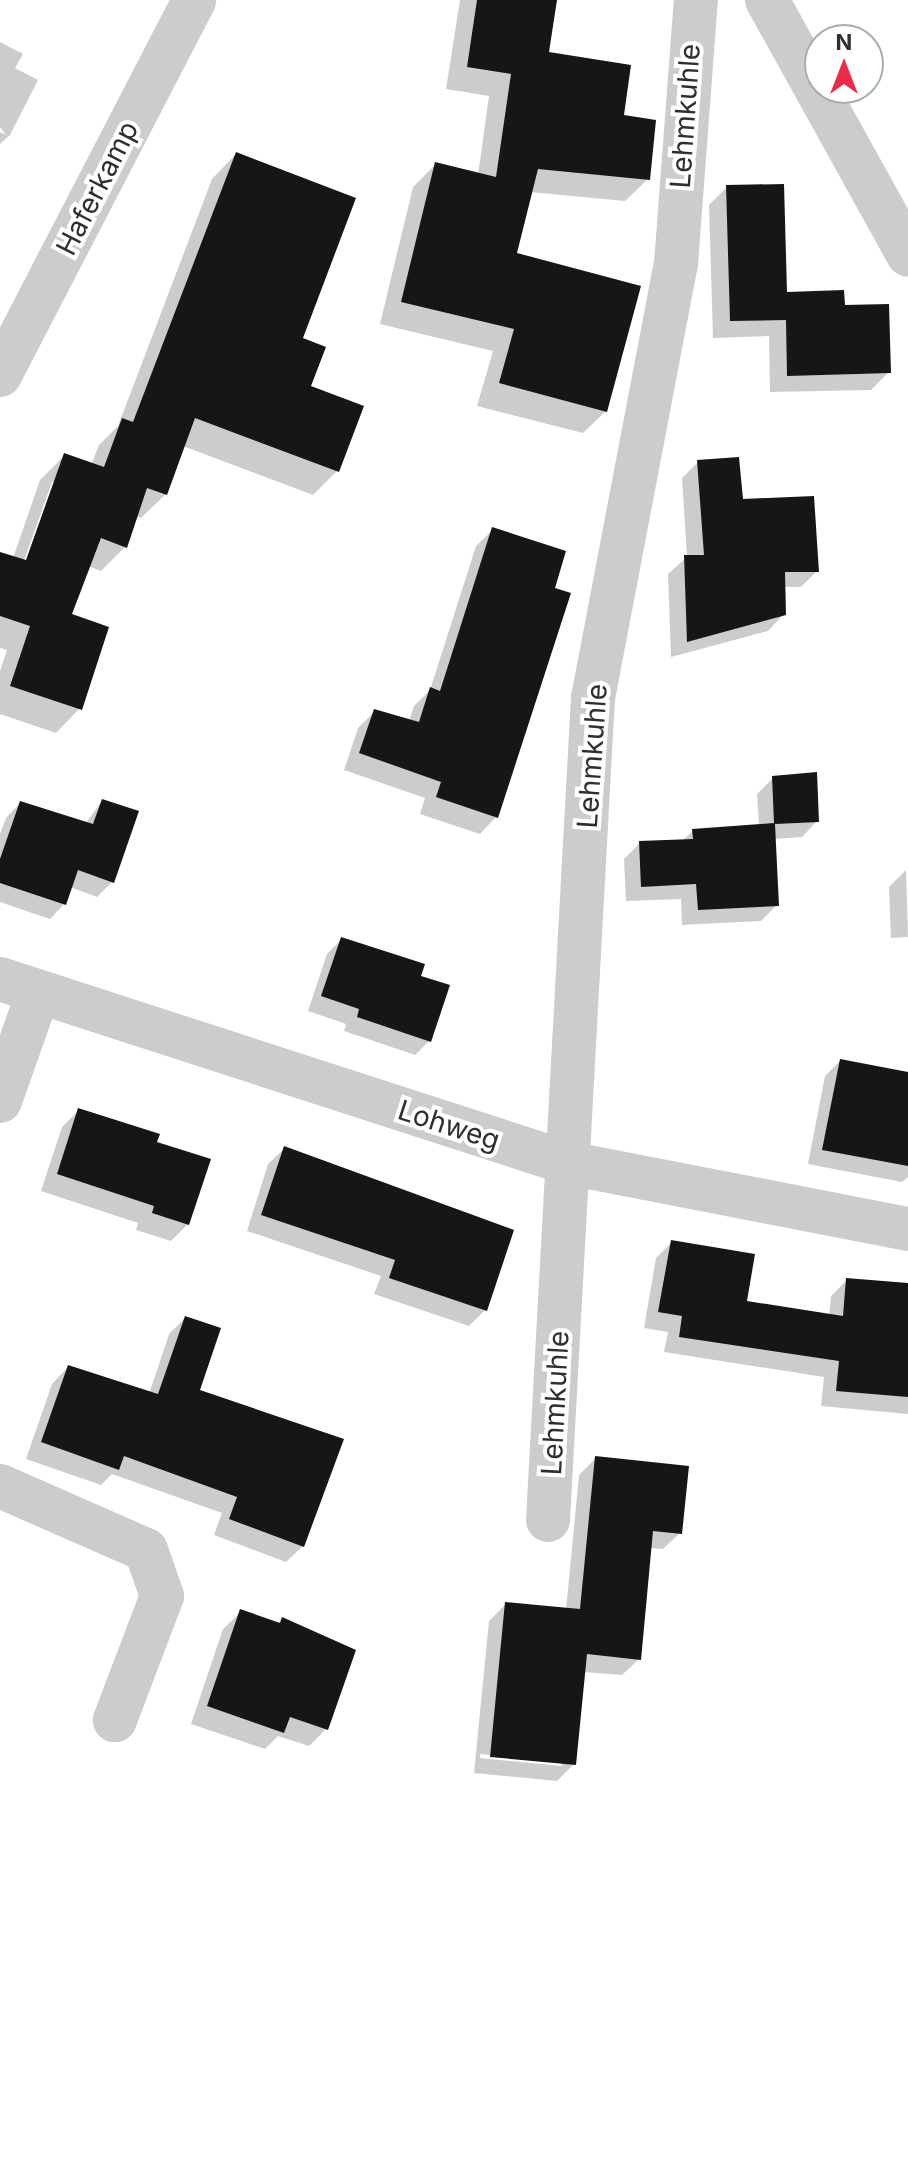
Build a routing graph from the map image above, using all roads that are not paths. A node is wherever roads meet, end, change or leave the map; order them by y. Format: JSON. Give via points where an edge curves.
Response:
{"nodes":[{"id":1,"x":194,"y":0,"type":"edge"},
{"id":2,"x":696,"y":0,"type":"edge"},
{"id":3,"x":767,"y":0,"type":"edge"},
{"id":4,"x":908,"y":254,"type":"edge"},
{"id":5,"x":0,"y":375,"type":"edge"},
{"id":6,"x":19,"y":986,"type":"edge"},
{"id":7,"x":0,"y":1101,"type":"edge"},
{"id":8,"x":568,"y":1163,"type":"junction"},
{"id":9,"x":908,"y":1229,"type":"edge"},
{"id":10,"x":0,"y":1486,"type":"edge"},
{"id":11,"x":548,"y":1520,"type":"dead end"},
{"id":12,"x":115,"y":1720,"type":"dead end"}],
"edges":[{"from":1,"to":5,"type":"street","name":"Haferkamp"},
{"from":2,"to":8,"type":"street","name":"Lehmkuhle","via":[[676,264],[593,698]]},
{"from":3,"to":4,"type":"street"},
{"from":6,"to":7,"type":"street"},
{"from":6,"to":8,"type":"street","name":"Lohweg"},
{"from":8,"to":9,"type":"street","name":"Lohweg"},
{"from":8,"to":11,"type":"street","name":"Lehmkuhle"},
{"from":10,"to":12,"type":"street","via":[[146,1550],[162,1596]]}]}
